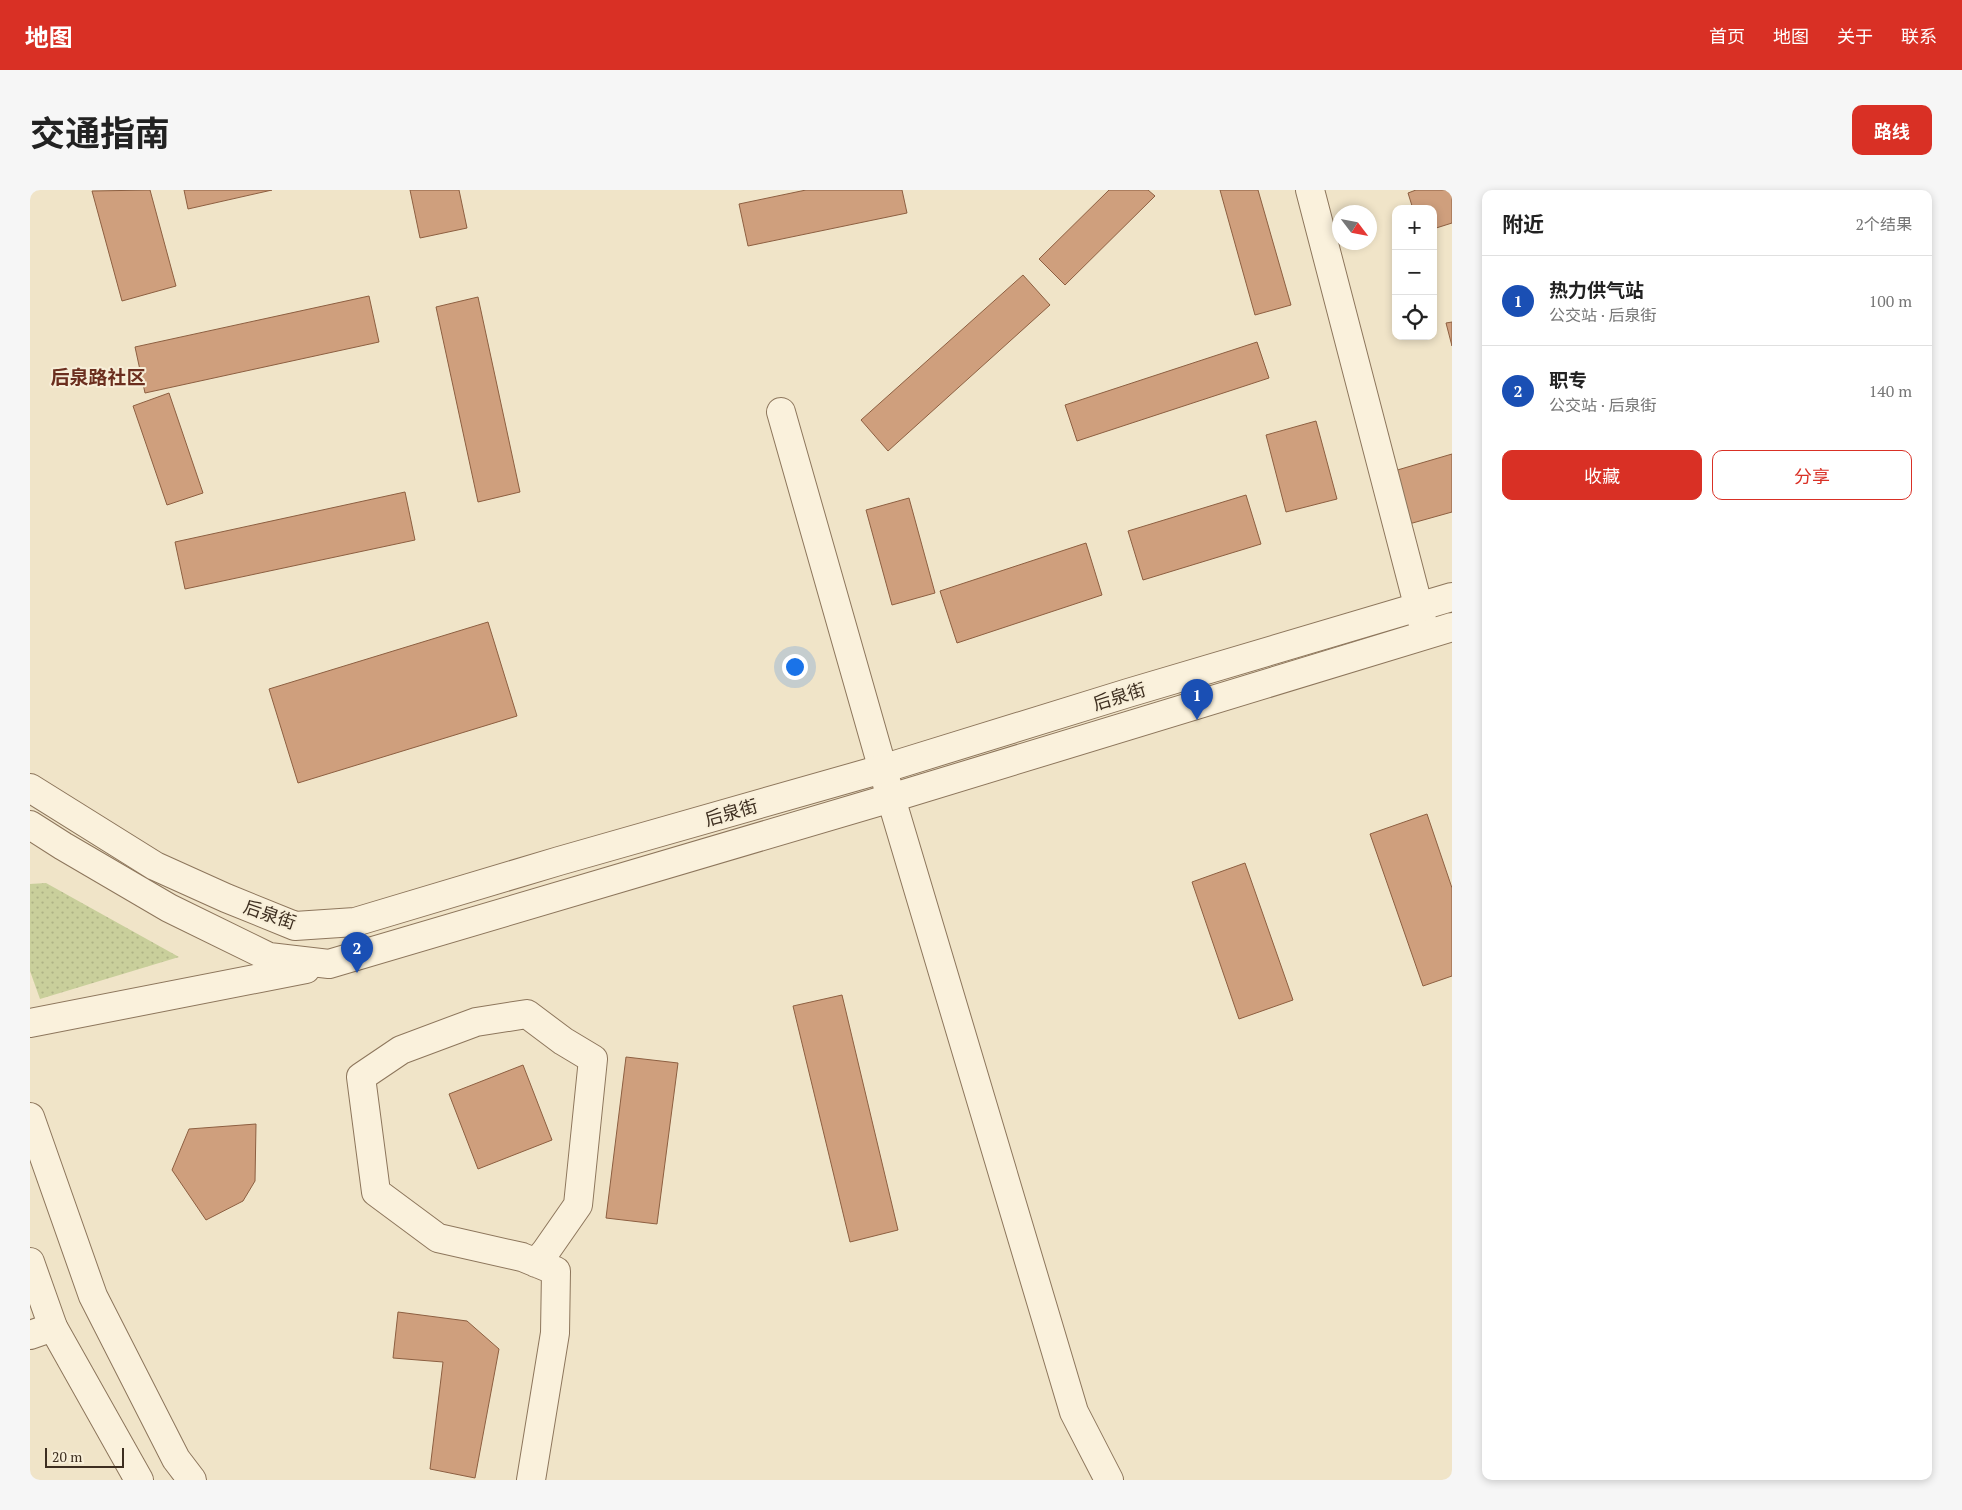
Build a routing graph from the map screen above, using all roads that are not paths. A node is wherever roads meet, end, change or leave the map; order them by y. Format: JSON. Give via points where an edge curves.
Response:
{"nodes":[{"id":1,"x":1310,"y":190,"type":"edge"},
{"id":2,"x":780,"y":412,"type":"dead end"},
{"id":3,"x":1452,"y":597,"type":"edge"},
{"id":4,"x":1419,"y":607,"type":"junction"},
{"id":5,"x":1452,"y":627,"type":"edge"},
{"id":6,"x":1426,"y":635,"type":"junction"},
{"id":7,"x":882,"y":769,"type":"junction"},
{"id":8,"x":30,"y":788,"type":"edge"},
{"id":9,"x":891,"y":798,"type":"junction"},
{"id":10,"x":30,"y":825,"type":"edge"},
{"id":11,"x":30,"y":844,"type":"edge"},
{"id":12,"x":63,"y":846,"type":"junction"},
{"id":13,"x":329,"y":964,"type":"junction"},
{"id":14,"x":30,"y":1023,"type":"edge"},
{"id":15,"x":30,"y":1117,"type":"edge"},
{"id":16,"x":30,"y":1262,"type":"edge"},
{"id":17,"x":536,"y":1263,"type":"junction"},
{"id":18,"x":42,"y":1331,"type":"edge"},
{"id":19,"x":184,"y":1469,"type":"edge"},
{"id":20,"x":139,"y":1480,"type":"edge"},
{"id":21,"x":148,"y":1480,"type":"edge"},
{"id":22,"x":531,"y":1480,"type":"edge"},
{"id":23,"x":1109,"y":1480,"type":"edge"}],
"edges":[{"from":1,"to":4,"type":"street"},
{"from":2,"to":7,"type":"street"},
{"from":3,"to":4,"type":"street","name":"后泉街"},
{"from":4,"to":6,"type":"street"},
{"from":4,"to":7,"type":"street","name":"后泉街"},
{"from":5,"to":6,"type":"street","name":"后泉街"},
{"from":6,"to":9,"type":"street","name":"后泉街"},
{"from":7,"to":8,"type":"street","name":"后泉街","via":[[355,922],[296,926],[154,866]]},
{"from":7,"to":9,"type":"street"},
{"from":9,"to":13,"type":"street","name":"后泉街"},
{"from":9,"to":23,"type":"street","via":[[1074,1412]]},
{"from":10,"to":12,"type":"street"},
{"from":11,"to":12,"type":"street","name":"后泉街"},
{"from":12,"to":13,"type":"street","name":"后泉街","via":[[169,908],[269,956]]},
{"from":13,"to":14,"type":"street"},
{"from":15,"to":19,"type":"street","via":[[93,1296]]},
{"from":16,"to":18,"type":"street"},
{"from":17,"to":17,"type":"street","via":[[438,1238],[376,1192],[361,1077],[401,1050],[476,1022],[527,1014],[593,1059],[578,1205]]},
{"from":17,"to":22,"type":"street","via":[[556,1271],[555,1333]]},
{"from":18,"to":20,"type":"street"},
{"from":19,"to":21,"type":"street"}]}
